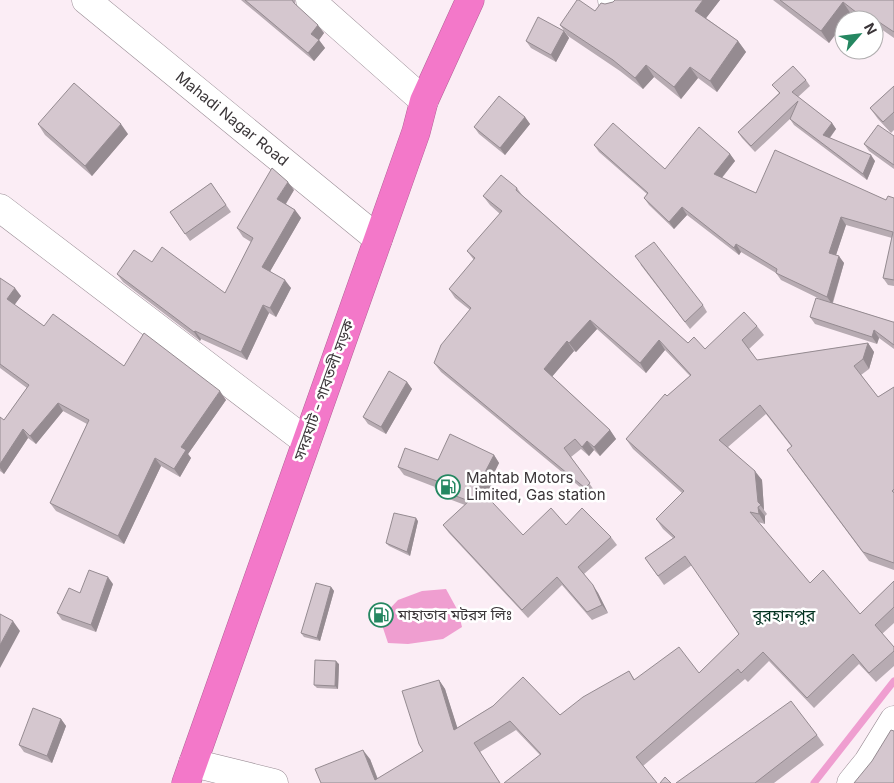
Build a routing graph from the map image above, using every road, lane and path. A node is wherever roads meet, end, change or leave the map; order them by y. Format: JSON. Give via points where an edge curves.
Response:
{"nodes":[{"id":1,"x":86,"y":0,"type":"edge"},
{"id":2,"x":310,"y":0,"type":"edge"},
{"id":3,"x":470,"y":0,"type":"edge"},
{"id":4,"x":424,"y":101,"type":"junction"},
{"id":5,"x":0,"y":208,"type":"edge"},
{"id":6,"x":378,"y":238,"type":"junction"},
{"id":7,"x":306,"y":441,"type":"junction"},
{"id":8,"x":894,"y":720,"type":"edge"},
{"id":9,"x":189,"y":773,"type":"edge"},
{"id":10,"x":274,"y":783,"type":"edge"},
{"id":11,"x":851,"y":783,"type":"edge"}],
"edges":[{"from":1,"to":6,"type":"street","name":"Mahadi Nagar Road"},
{"from":2,"to":4,"type":"street"},
{"from":3,"to":4,"type":"highway","name":"সদরঘাট - গাবতলী সড়ক"},
{"from":4,"to":6,"type":"highway","name":"সদরঘাট - গাবতলী সড়ক"},
{"from":5,"to":7,"type":"street"},
{"from":6,"to":7,"type":"highway","name":"সদরঘাট - গাবতলী সড়ক"},
{"from":7,"to":9,"type":"highway","name":"সদরঘাট - গাবতলী সড়ক"},
{"from":8,"to":11,"type":"street"},
{"from":9,"to":10,"type":"street"}]}
